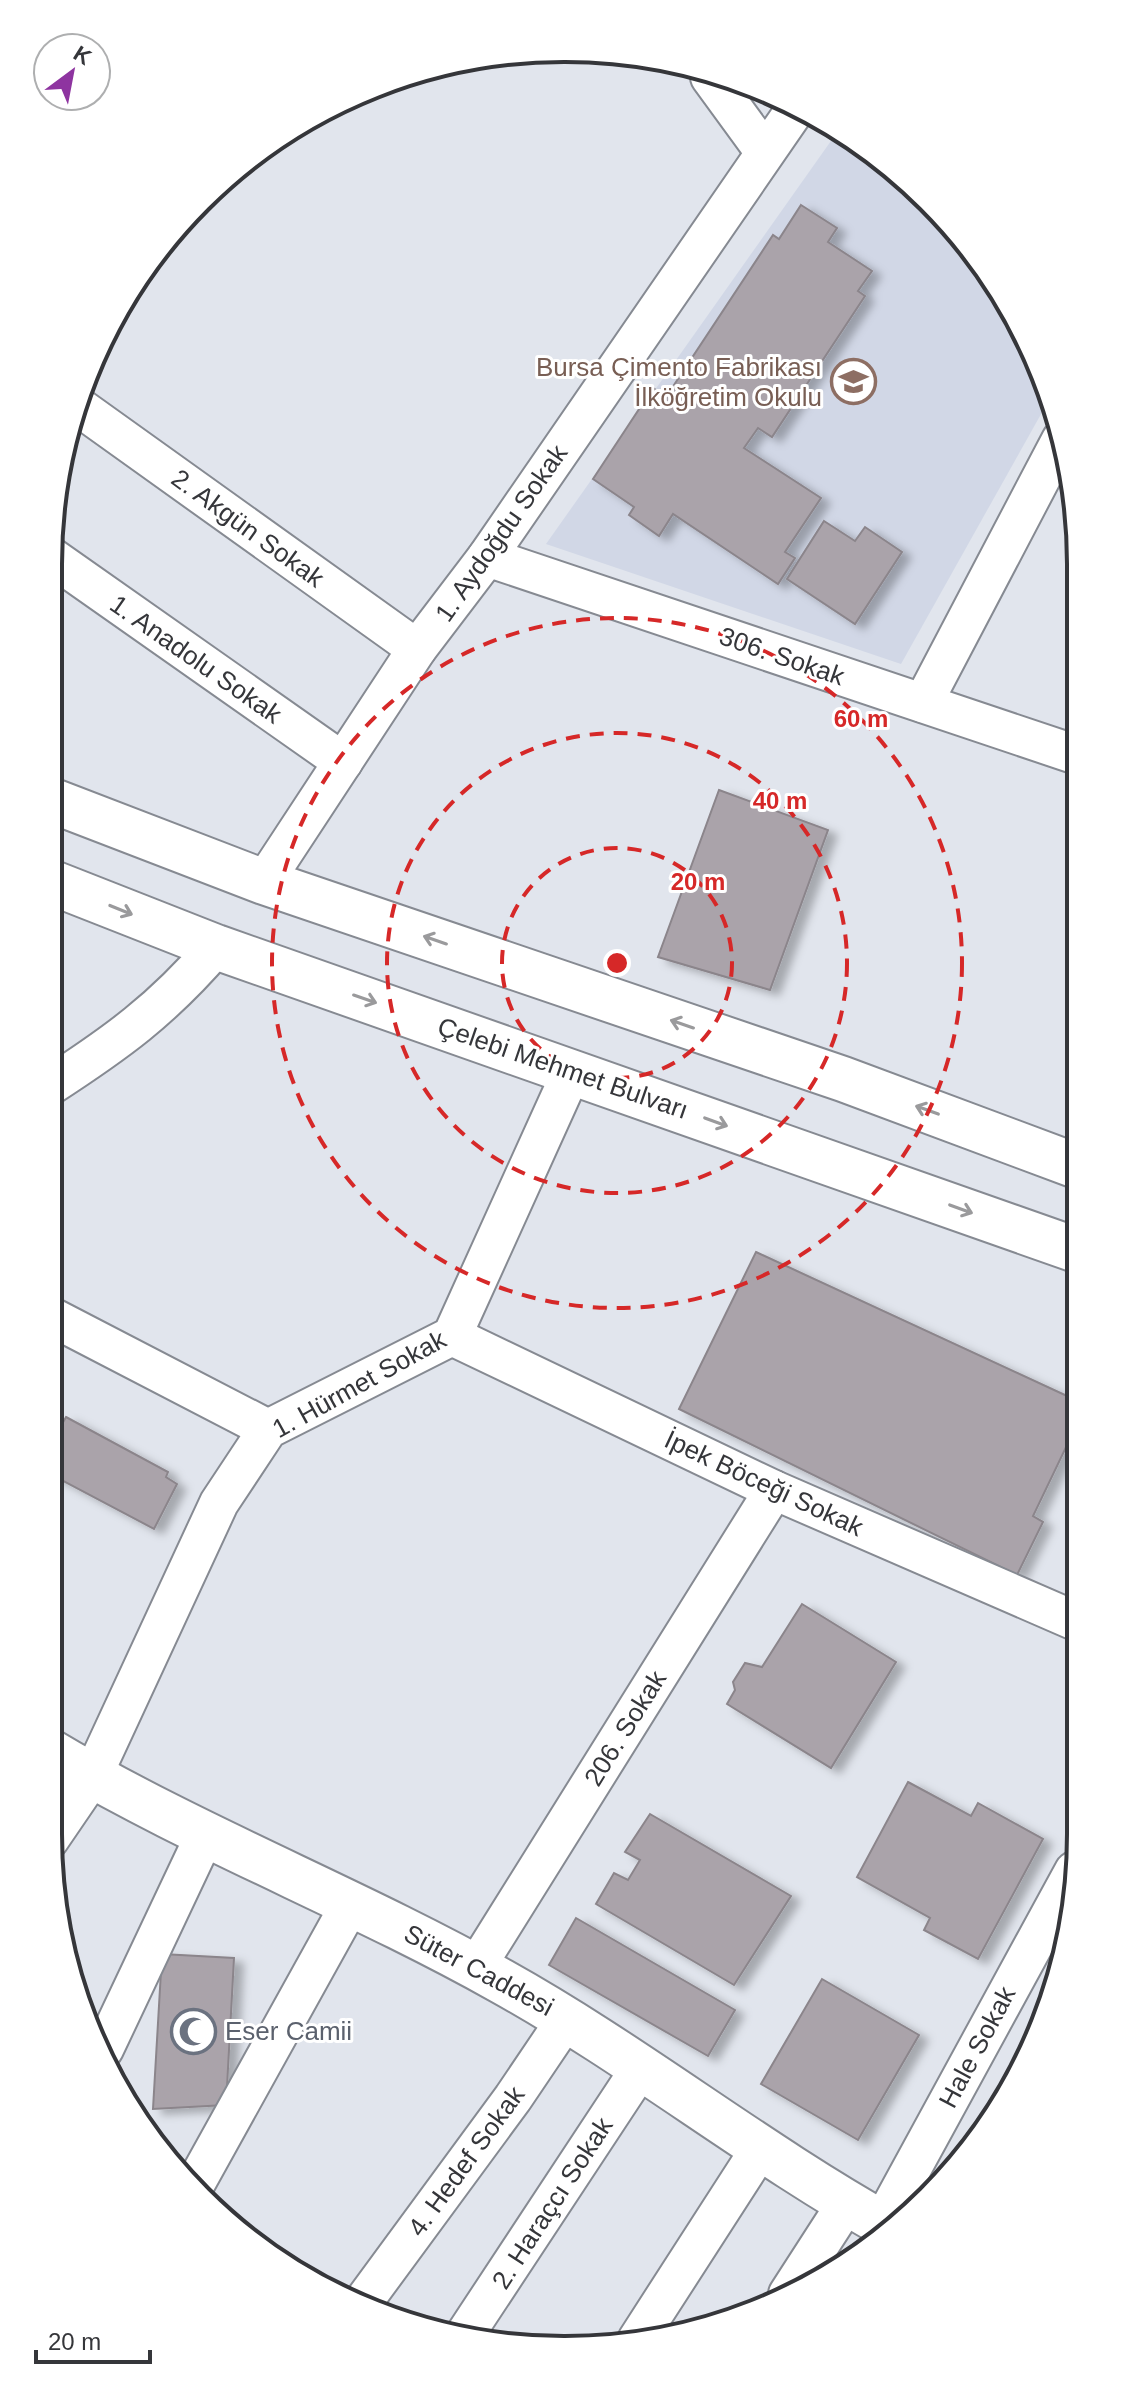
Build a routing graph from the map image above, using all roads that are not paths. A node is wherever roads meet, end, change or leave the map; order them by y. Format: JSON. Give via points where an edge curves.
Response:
{"nodes":[{"id":1,"x":717,"y":86,"type":"edge"},
{"id":2,"x":790,"y":116,"type":"edge"},
{"id":3,"x":764,"y":151,"type":"junction"},
{"id":4,"x":86,"y":412,"type":"edge"},
{"id":5,"x":1054,"y":453,"type":"edge"},
{"id":6,"x":487,"y":557,"type":"junction"},
{"id":7,"x":62,"y":564,"type":"edge"},
{"id":8,"x":417,"y":649,"type":"junction"},
{"id":9,"x":923,"y":703,"type":"junction"},
{"id":10,"x":1067,"y":752,"type":"edge"},
{"id":11,"x":343,"y":762,"type":"junction"},
{"id":12,"x":62,"y":804,"type":"edge"},
{"id":13,"x":264,"y":882,"type":"junction"},
{"id":14,"x":62,"y":886,"type":"edge"},
{"id":15,"x":216,"y":947,"type":"junction"},
{"id":16,"x":572,"y":1071,"type":"junction"},
{"id":17,"x":62,"y":1078,"type":"edge"},
{"id":18,"x":1067,"y":1163,"type":"edge"},
{"id":19,"x":1067,"y":1247,"type":"edge"},
{"id":20,"x":62,"y":1322,"type":"edge"},
{"id":21,"x":452,"y":1336,"type":"junction"},
{"id":22,"x":268,"y":1429,"type":"junction"},
{"id":23,"x":774,"y":1490,"type":"junction"},
{"id":24,"x":1067,"y":1617,"type":"edge"},
{"id":25,"x":62,"y":1759,"type":"edge"},
{"id":26,"x":92,"y":1777,"type":"junction"},
{"id":27,"x":62,"y":1821,"type":"edge"},
{"id":28,"x":206,"y":1833,"type":"junction"},
{"id":29,"x":1062,"y":1902,"type":"edge"},
{"id":30,"x":351,"y":1903,"type":"junction"},
{"id":31,"x":1052,"y":1930,"type":"edge"},
{"id":32,"x":476,"y":1967,"type":"junction"},
{"id":33,"x":567,"y":2018,"type":"junction"},
{"id":34,"x":107,"y":2042,"type":"edge"},
{"id":35,"x":642,"y":2066,"type":"junction"},
{"id":36,"x":762,"y":2146,"type":"junction"},
{"id":37,"x":194,"y":2172,"type":"edge"},
{"id":38,"x":873,"y":2217,"type":"edge"},
{"id":39,"x":815,"y":2269,"type":"edge"},
{"id":40,"x":367,"y":2296,"type":"edge"},
{"id":41,"x":470,"y":2327,"type":"edge"},
{"id":42,"x":644,"y":2329,"type":"edge"}],
"edges":[{"from":1,"to":3,"type":"street"},
{"from":2,"to":3,"type":"street","name":"1. Aydoğdu Sokak"},
{"from":3,"to":6,"type":"street","name":"1. Aydoğdu Sokak"},
{"from":4,"to":8,"type":"street","name":"2. Akgün Sokak"},
{"from":5,"to":9,"type":"street"},
{"from":6,"to":8,"type":"street","name":"1. Aydoğdu Sokak"},
{"from":6,"to":9,"type":"street","name":"306. Sokak"},
{"from":7,"to":11,"type":"street","name":"1. Anadolu Sokak"},
{"from":8,"to":11,"type":"street","name":"1. Aydoğdu Sokak"},
{"from":9,"to":10,"type":"street","name":"306. Sokak"},
{"from":11,"to":13,"type":"street","name":"1. Aydoğdu Sokak"},
{"from":12,"to":13,"type":"main road"},
{"from":18,"to":13,"type":"main road","one_way":true,"via":[[843,1079]]},
{"from":14,"to":15,"type":"main road","name":"Çelebi Mehmet Bulvarı","one_way":true},
{"from":15,"to":16,"type":"main road","name":"Çelebi Mehmet Bulvarı","one_way":true},
{"from":15,"to":17,"type":"street","via":[[129,1035]]},
{"from":16,"to":19,"type":"main road","name":"Çelebi Mehmet Bulvarı","one_way":true},
{"from":16,"to":21,"type":"street","name":"1. Hürmet Sokak"},
{"from":20,"to":22,"type":"street"},
{"from":21,"to":22,"type":"street","name":"1. Hürmet Sokak"},
{"from":21,"to":23,"type":"street","name":"İpek Böceği Sokak"},
{"from":22,"to":26,"type":"street","name":"1. Hürmet Sokak","via":[[219,1503]]},
{"from":23,"to":24,"type":"street","name":"İpek Böceği Sokak"},
{"from":23,"to":32,"type":"street","name":"206. Sokak"},
{"from":25,"to":26,"type":"main road","name":"Süter Caddesi"},
{"from":26,"to":27,"type":"street","name":"1. Hürmet Sokak"},
{"from":26,"to":28,"type":"main road","name":"Süter Caddesi"},
{"from":28,"to":30,"type":"main road","name":"Süter Caddesi"},
{"from":28,"to":34,"type":"street"},
{"from":29,"to":31,"type":"street","name":"Hale Sokak"},
{"from":30,"to":32,"type":"main road","name":"Süter Caddesi"},
{"from":30,"to":37,"type":"street"},
{"from":31,"to":38,"type":"street","name":"Hale Sokak"},
{"from":32,"to":33,"type":"main road","name":"Süter Caddesi"},
{"from":33,"to":35,"type":"main road","name":"Süter Caddesi"},
{"from":33,"to":40,"type":"street","name":"4. Hedef Sokak"},
{"from":35,"to":36,"type":"main road","name":"Süter Caddesi"},
{"from":35,"to":41,"type":"street","name":"2. Haraçcı Sokak"},
{"from":36,"to":38,"type":"main road","name":"Süter Caddesi"},
{"from":36,"to":42,"type":"street"},
{"from":38,"to":39,"type":"street","name":"Hale Sokak"}]}
